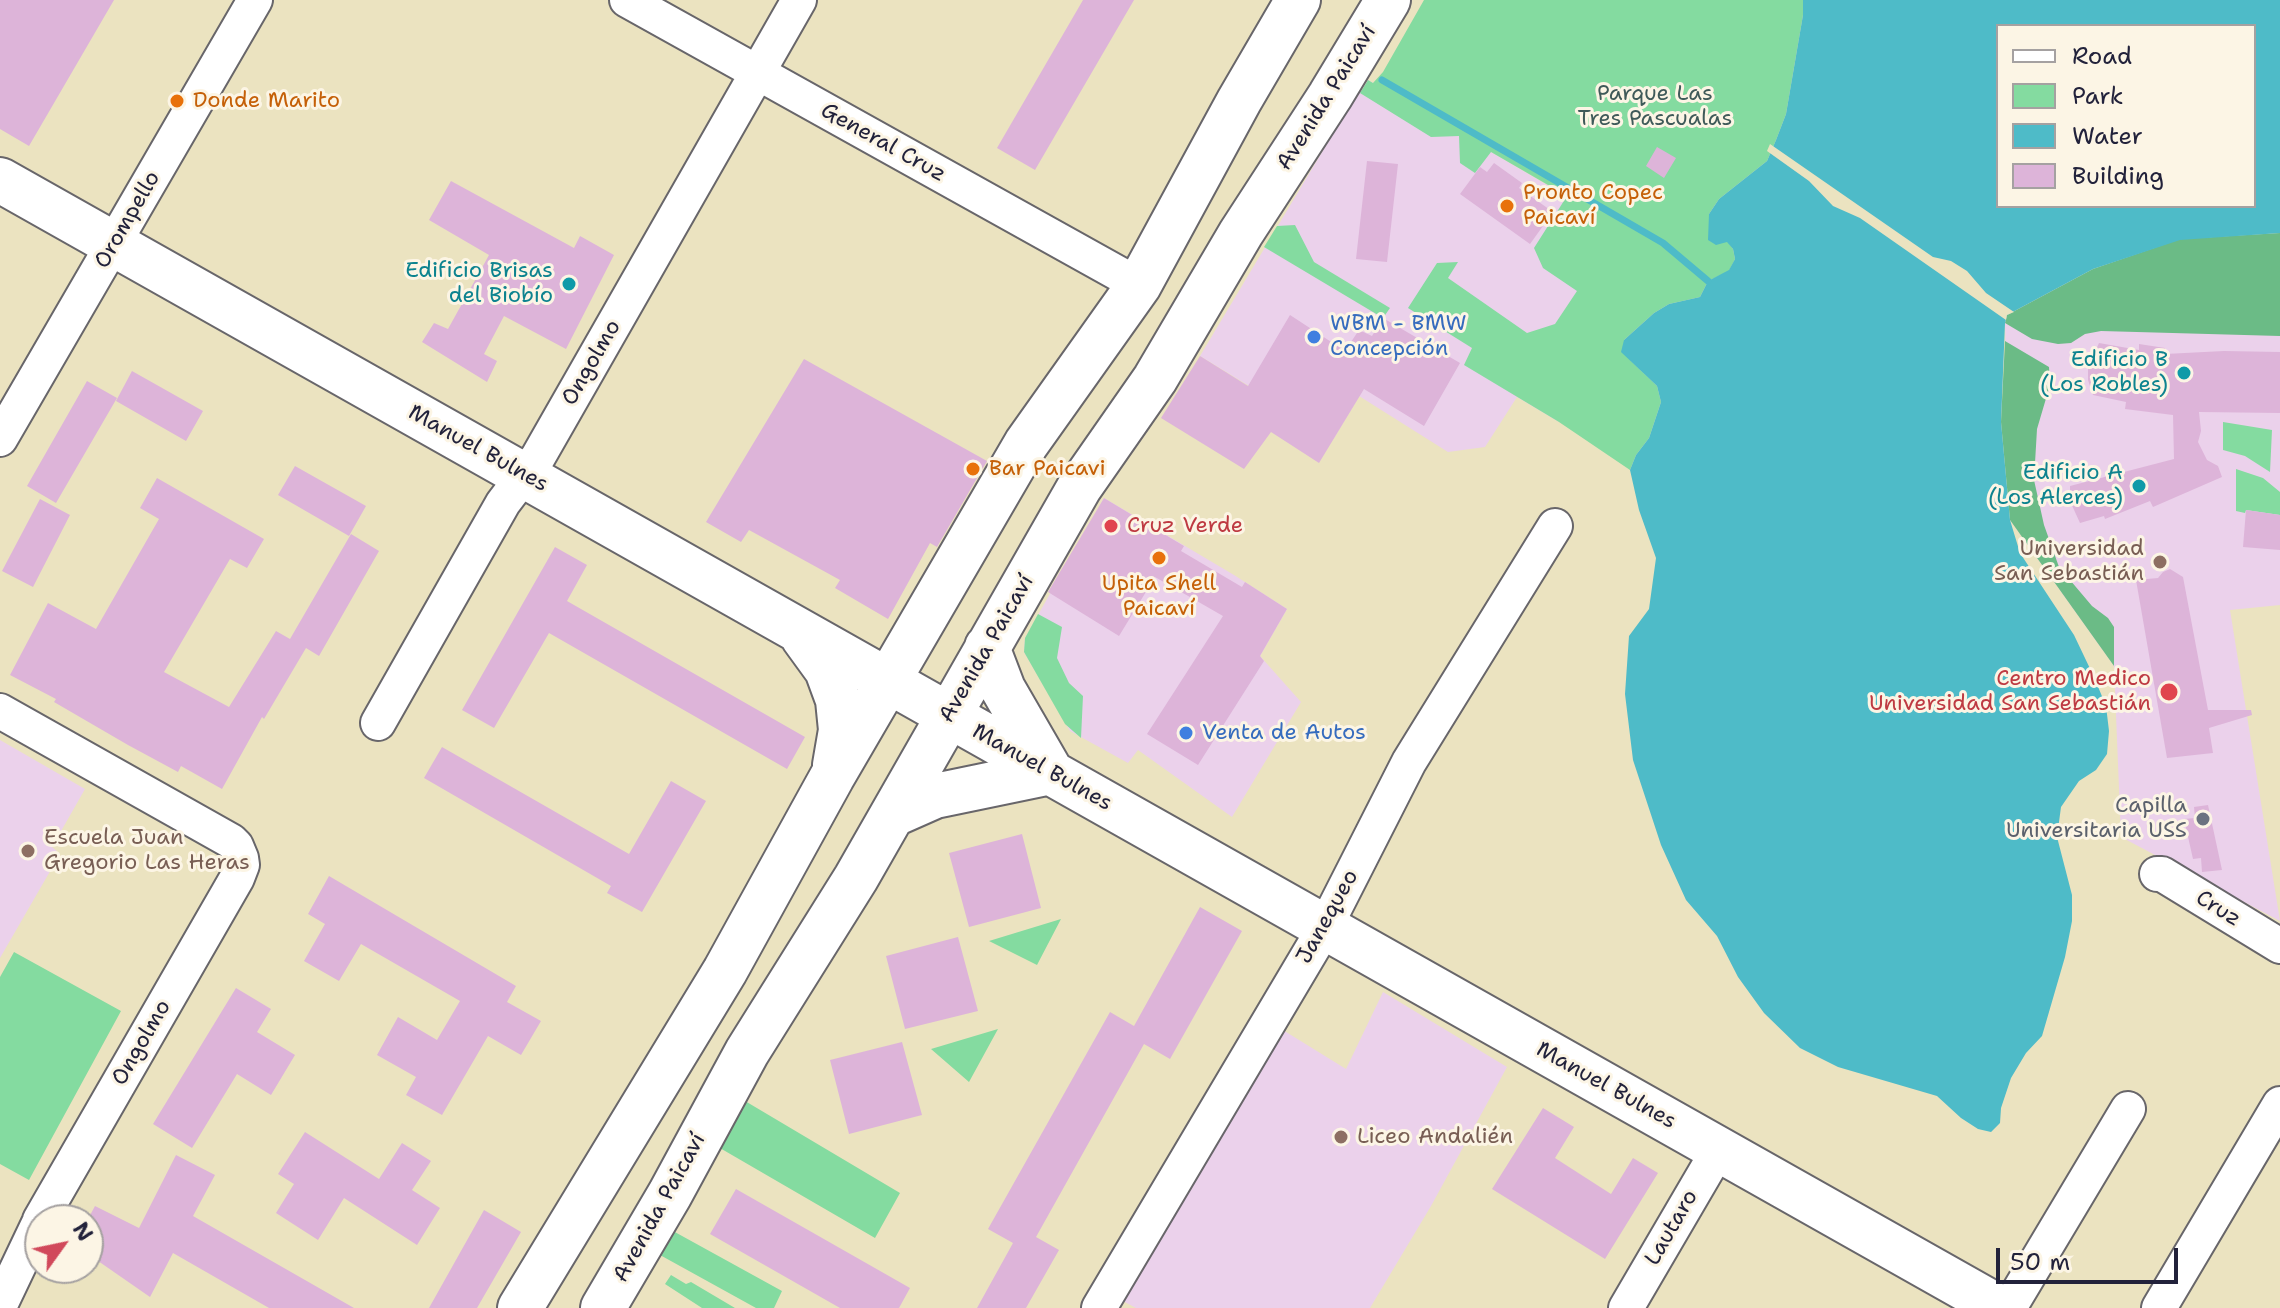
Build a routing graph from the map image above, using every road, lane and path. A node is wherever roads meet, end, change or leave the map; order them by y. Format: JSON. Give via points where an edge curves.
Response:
{"nodes":[{"id":1,"x":255,"y":0,"type":"edge"},
{"id":2,"x":627,"y":0,"type":"edge"},
{"id":3,"x":799,"y":0,"type":"edge"},
{"id":4,"x":1298,"y":0,"type":"edge"},
{"id":5,"x":1388,"y":0,"type":"edge"},
{"id":6,"x":757,"y":73,"type":"junction"},
{"id":7,"x":0,"y":180,"type":"edge"},
{"id":8,"x":114,"y":245,"type":"junction"},
{"id":9,"x":1139,"y":285,"type":"junction"},
{"id":10,"x":0,"y":439,"type":"edge"},
{"id":11,"x":524,"y":476,"type":"junction"},
{"id":12,"x":1555,"y":526,"type":"dead end"},
{"id":13,"x":793,"y":626,"type":"junction"},
{"id":14,"x":987,"y":647,"type":"junction"},
{"id":15,"x":888,"y":681,"type":"junction"},
{"id":16,"x":0,"y":711,"type":"edge"},
{"id":17,"x":948,"y":715,"type":"junction"},
{"id":18,"x":378,"y":723,"type":"dead end"},
{"id":19,"x":1051,"y":772,"type":"junction"},
{"id":20,"x":832,"y":777,"type":"junction"},
{"id":21,"x":892,"y":815,"type":"junction"},
{"id":22,"x":2157,"y":874,"type":"dead end"},
{"id":23,"x":1324,"y":929,"type":"junction"},
{"id":24,"x":2280,"y":946,"type":"edge"},
{"id":25,"x":2280,"y":1104,"type":"edge"},
{"id":26,"x":2128,"y":1109,"type":"dead end"},
{"id":27,"x":1719,"y":1149,"type":"junction"},
{"id":28,"x":42,"y":1204,"type":"edge"},
{"id":29,"x":24,"y":1238,"type":"edge"},
{"id":30,"x":0,"y":1305,"type":"edge"},
{"id":31,"x":520,"y":1308,"type":"edge"},
{"id":32,"x":603,"y":1308,"type":"edge"},
{"id":33,"x":1099,"y":1308,"type":"edge"},
{"id":34,"x":1626,"y":1308,"type":"edge"},
{"id":35,"x":2000,"y":1308,"type":"edge"},
{"id":36,"x":2009,"y":1308,"type":"edge"},
{"id":37,"x":2159,"y":1308,"type":"edge"}],
"edges":[{"from":1,"to":8,"type":"street","name":"Orompello"},
{"from":2,"to":6,"type":"street","name":"General Cruz"},
{"from":3,"to":6,"type":"street","name":"Ongolmo"},
{"from":4,"to":9,"type":"main road"},
{"from":5,"to":14,"type":"main road","name":"Avenida Paicaví","via":[[1155,379],[1079,488]]},
{"from":6,"to":9,"type":"street","name":"General Cruz"},
{"from":6,"to":11,"type":"street","name":"Ongolmo"},
{"from":7,"to":8,"type":"main road","name":"Manuel Bulnes"},
{"from":8,"to":10,"type":"street","name":"Orompello"},
{"from":8,"to":11,"type":"main road","name":"Manuel Bulnes"},
{"from":9,"to":15,"type":"main road","via":[[1026,444]]},
{"from":11,"to":13,"type":"main road","name":"Manuel Bulnes"},
{"from":11,"to":18,"type":"street","name":"Ongolmo","via":[[503,503]]},
{"from":12,"to":23,"type":"street","name":"Janequeo","via":[[1409,762]]},
{"from":13,"to":15,"type":"main road","name":"Manuel Bulnes"},
{"from":13,"to":20,"type":"main road","via":[[819,656],[838,700],[841,730]]},
{"from":14,"to":17,"type":"main road","name":"Avenida Paicaví"},
{"from":14,"to":19,"type":"main road","via":[[1003,689]]},
{"from":15,"to":17,"type":"main road","name":"Manuel Bulnes"},
{"from":15,"to":20,"type":"main road"},
{"from":16,"to":28,"type":"street","name":"Ongolmo","via":[[231,841],[242,865]]},
{"from":17,"to":19,"type":"main road","name":"Manuel Bulnes"},
{"from":17,"to":21,"type":"main road","name":"Avenida Paicaví"},
{"from":19,"to":21,"type":"main road","via":[[935,796]]},
{"from":19,"to":23,"type":"main road","name":"Manuel Bulnes"},
{"from":20,"to":31,"type":"main road","via":[[707,1003]]},
{"from":21,"to":32,"type":"main road","name":"Avenida Paicaví","via":[[747,1052]]},
{"from":22,"to":24,"type":"street","name":"Cruz"},
{"from":23,"to":27,"type":"main road","name":"Manuel Bulnes"},
{"from":23,"to":33,"type":"street","name":"Janequeo"},
{"from":25,"to":37,"type":"street"},
{"from":26,"to":36,"type":"street"},
{"from":27,"to":34,"type":"street","name":"Lautaro"},
{"from":27,"to":35,"type":"main road","name":"Manuel Bulnes"},
{"from":29,"to":30,"type":"street","name":"Ongolmo"}]}
